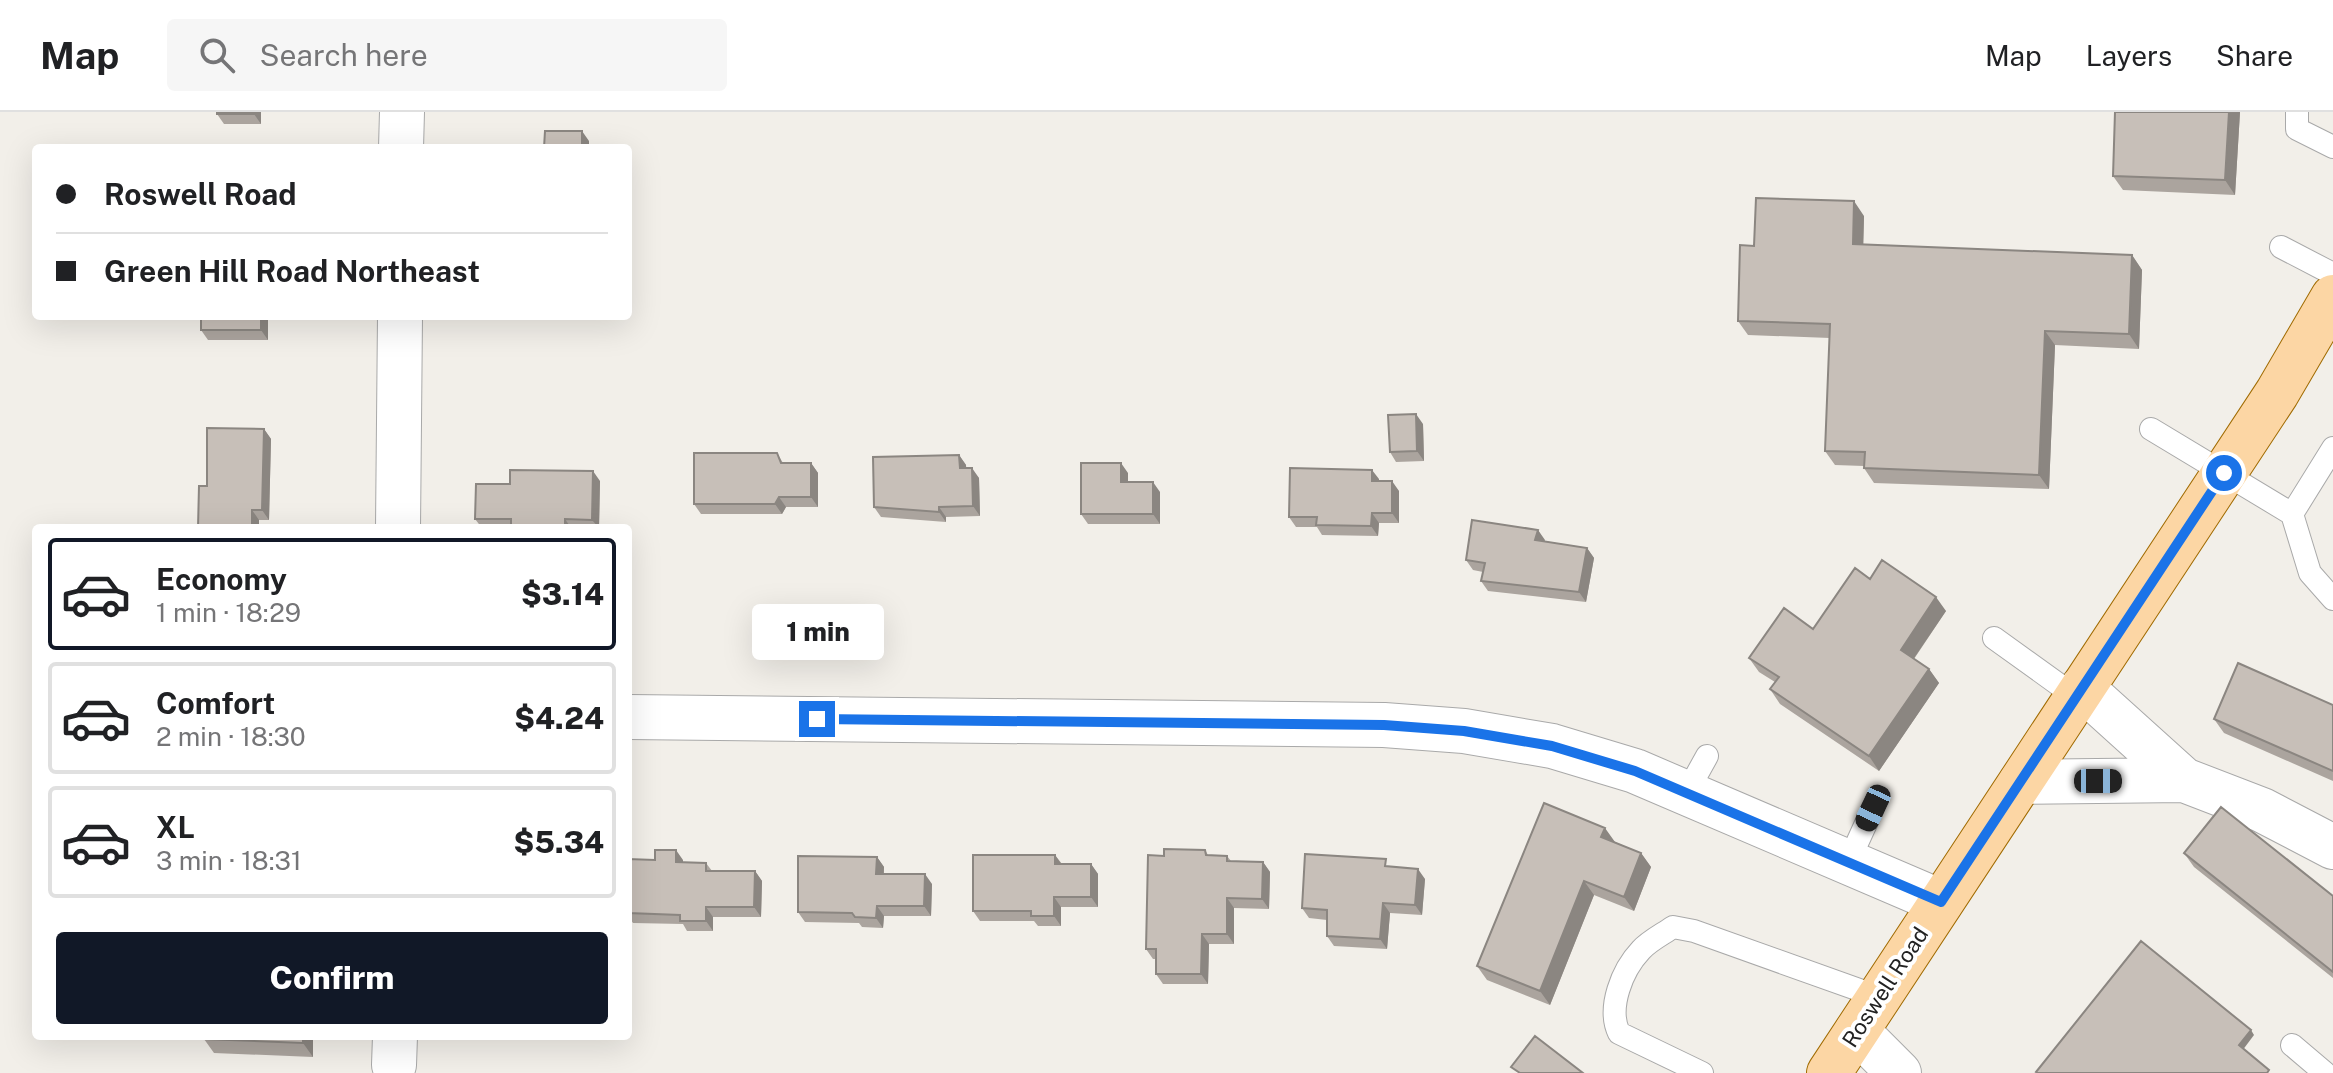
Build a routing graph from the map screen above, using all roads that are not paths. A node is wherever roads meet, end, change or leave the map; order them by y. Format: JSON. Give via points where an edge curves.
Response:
{"nodes":[{"id":1,"x":402,"y":112,"type":"edge"},
{"id":2,"x":2297,"y":112,"type":"edge"},
{"id":3,"x":401,"y":144,"type":"edge"},
{"id":4,"x":2333,"y":147,"type":"edge"},
{"id":5,"x":2281,"y":247,"type":"dead end"},
{"id":6,"x":2333,"y":274,"type":"edge"},
{"id":7,"x":2333,"y":297,"type":"edge"},
{"id":8,"x":400,"y":320,"type":"edge"},
{"id":9,"x":2151,"y":429,"type":"dead end"},
{"id":10,"x":2333,"y":448,"type":"edge"},
{"id":11,"x":2224,"y":473,"type":"junction"},
{"id":12,"x":2292,"y":514,"type":"junction"},
{"id":13,"x":398,"y":524,"type":"edge"},
{"id":14,"x":2333,"y":599,"type":"edge"},
{"id":15,"x":1994,"y":638,"type":"dead end"},
{"id":16,"x":2079,"y":693,"type":"junction"},
{"id":17,"x":632,"y":717,"type":"edge"},
{"id":18,"x":2184,"y":780,"type":"junction"},
{"id":19,"x":2021,"y":782,"type":"junction"},
{"id":20,"x":1873,"y":808,"type":"dead end"},
{"id":21,"x":2333,"y":847,"type":"edge"},
{"id":22,"x":1848,"y":863,"type":"junction"},
{"id":23,"x":1941,"y":902,"type":"junction"},
{"id":24,"x":1868,"y":1014,"type":"junction"},
{"id":25,"x":2292,"y":1045,"type":"dead end"},
{"id":26,"x":1702,"y":1073,"type":"edge"},
{"id":27,"x":1829,"y":1073,"type":"edge"},
{"id":28,"x":1899,"y":1073,"type":"edge"},
{"id":29,"x":2325,"y":1073,"type":"edge"}],
"edges":[{"from":1,"to":3,"type":"street"},
{"from":2,"to":4,"type":"lane","via":[[2297,129]]},
{"from":5,"to":6,"type":"lane"},
{"from":7,"to":11,"type":"main road","name":"Roswell Road"},
{"from":8,"to":13,"type":"street"},
{"from":9,"to":11,"type":"lane"},
{"from":10,"to":12,"type":"lane"},
{"from":11,"to":12,"type":"lane"},
{"from":11,"to":16,"type":"main road","name":"Roswell Road"},
{"from":12,"to":14,"type":"lane","via":[[2310,573]]},
{"from":15,"to":16,"type":"lane"},
{"from":16,"to":18,"type":"street"},
{"from":16,"to":19,"type":"main road","name":"Roswell Road"},
{"from":17,"to":22,"type":"street","via":[[1437,729],[1552,746],[1635,771],[1696,775]]},
{"from":18,"to":19,"type":"street"},
{"from":18,"to":21,"type":"street","via":[[2262,810]]},
{"from":19,"to":23,"type":"main road","name":"Roswell Road"},
{"from":20,"to":22,"type":"lane"},
{"from":22,"to":23,"type":"street"},
{"from":23,"to":24,"type":"main road","name":"Roswell Road"},
{"from":24,"to":26,"type":"lane","via":[[1694,931],[1673,927],[1641,949],[1623,978],[1612,1018],[1619,1033]]},
{"from":24,"to":27,"type":"main road","name":"Roswell Road"},
{"from":24,"to":28,"type":"street"},
{"from":25,"to":29,"type":"lane"}]}
